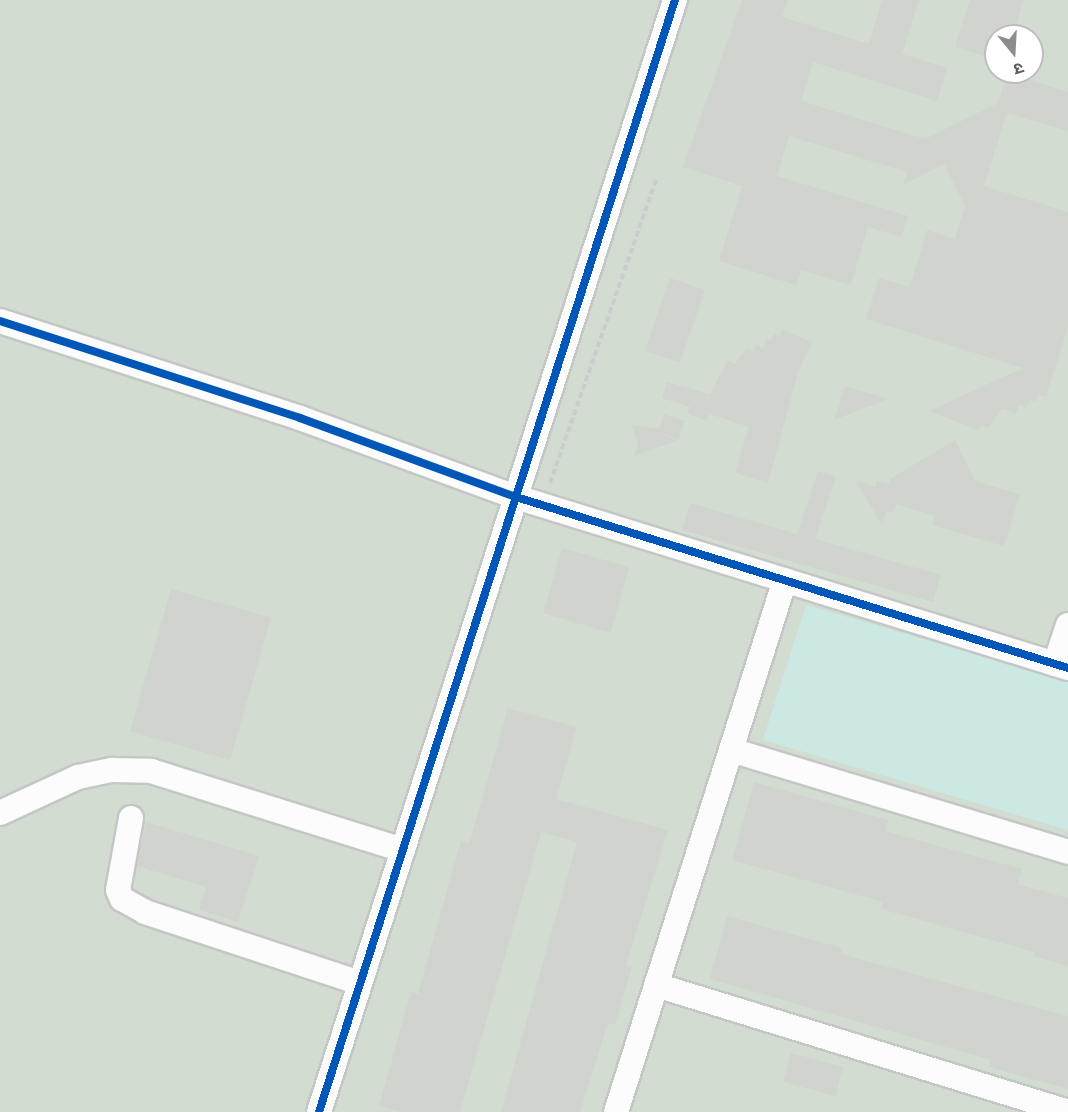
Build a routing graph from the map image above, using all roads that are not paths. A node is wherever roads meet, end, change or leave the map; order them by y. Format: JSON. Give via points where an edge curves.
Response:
{"nodes":[{"id":1,"x":675,"y":0,"type":"edge"},
{"id":2,"x":0,"y":321,"type":"edge"},
{"id":3,"x":516,"y":497,"type":"junction"},
{"id":4,"x":786,"y":580,"type":"junction"},
{"id":5,"x":1068,"y":625,"type":"edge"},
{"id":6,"x":1062,"y":666,"type":"edge"},
{"id":7,"x":731,"y":750,"type":"junction"},
{"id":8,"x":0,"y":813,"type":"edge"},
{"id":9,"x":132,"y":818,"type":"dead end"},
{"id":10,"x":403,"y":850,"type":"junction"},
{"id":11,"x":1068,"y":852,"type":"edge"},
{"id":12,"x":360,"y":983,"type":"junction"},
{"id":13,"x":656,"y":985,"type":"junction"},
{"id":14,"x":319,"y":1112,"type":"edge"},
{"id":15,"x":616,"y":1112,"type":"edge"},
{"id":16,"x":1068,"y":1112,"type":"edge"}],
"edges":[{"from":1,"to":3,"type":"street"},
{"from":2,"to":3,"type":"street","via":[[300,418]]},
{"from":3,"to":4,"type":"street"},
{"from":3,"to":10,"type":"street"},
{"from":4,"to":6,"type":"street"},
{"from":4,"to":7,"type":"street"},
{"from":5,"to":6,"type":"street"},
{"from":7,"to":11,"type":"street"},
{"from":7,"to":13,"type":"street"},
{"from":8,"to":10,"type":"street","via":[[78,777],[112,770],[151,771]]},
{"from":9,"to":12,"type":"street","via":[[117,890],[122,899],[145,912]]},
{"from":10,"to":12,"type":"street"},
{"from":12,"to":14,"type":"street"},
{"from":13,"to":15,"type":"street"},
{"from":13,"to":16,"type":"street"}]}
